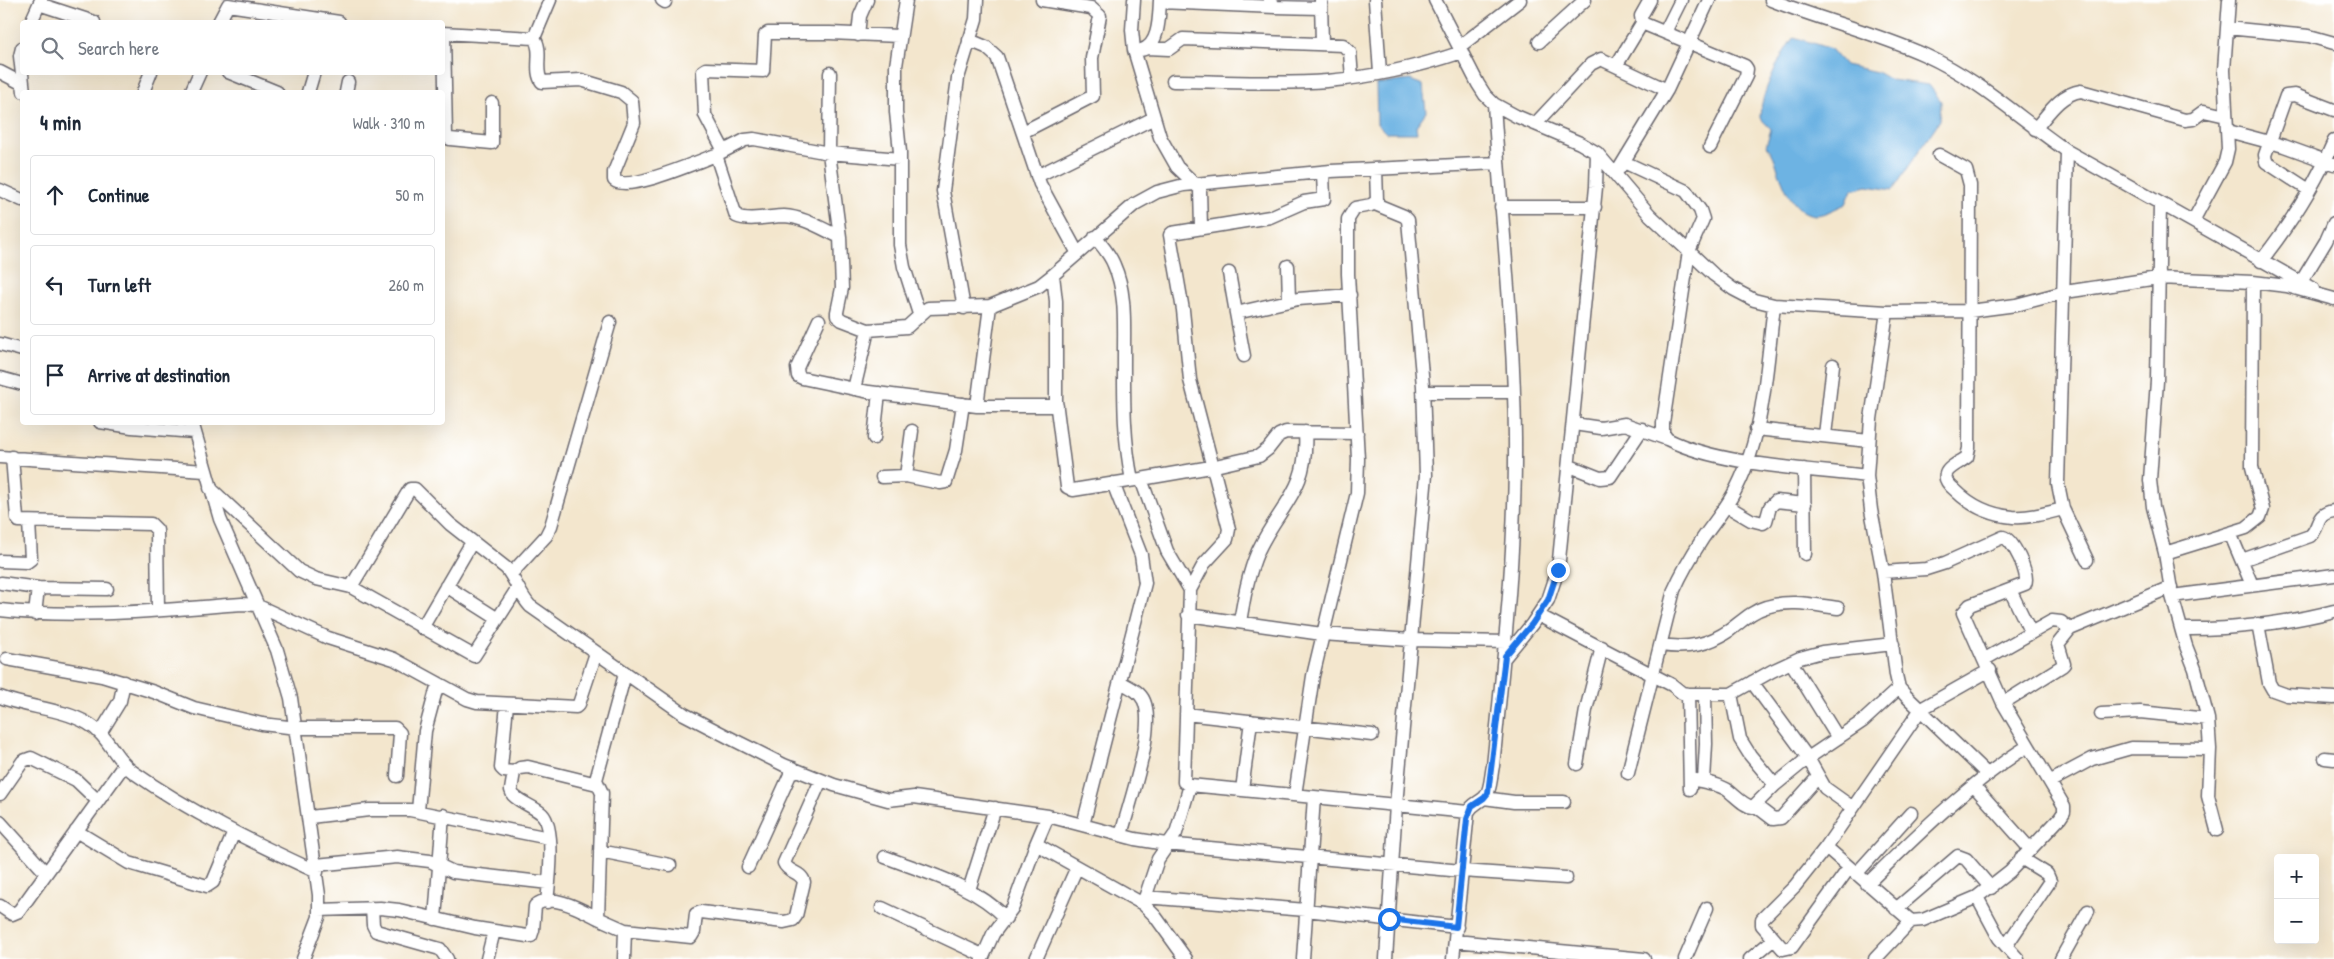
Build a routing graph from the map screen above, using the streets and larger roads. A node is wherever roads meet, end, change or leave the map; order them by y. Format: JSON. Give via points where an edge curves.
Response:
{"nodes":[{"id":1,"x":550,"y":0,"type":"edge"},
{"id":2,"x":867,"y":0,"type":"edge"},
{"id":3,"x":906,"y":0,"type":"edge"},
{"id":4,"x":978,"y":0,"type":"edge"},
{"id":5,"x":1042,"y":0,"type":"edge"},
{"id":6,"x":1134,"y":0,"type":"edge"},
{"id":7,"x":1375,"y":0,"type":"edge"},
{"id":8,"x":1435,"y":0,"type":"edge"},
{"id":9,"x":1520,"y":0,"type":"edge"},
{"id":10,"x":1585,"y":0,"type":"edge"},
{"id":11,"x":1650,"y":0,"type":"edge"},
{"id":12,"x":1681,"y":0,"type":"edge"},
{"id":13,"x":1710,"y":0,"type":"edge"},
{"id":14,"x":1771,"y":0,"type":"edge"},
{"id":15,"x":2229,"y":0,"type":"edge"},
{"id":16,"x":1160,"y":1,"type":"edge"},
{"id":17,"x":40,"y":2,"type":"edge"},
{"id":18,"x":1227,"y":2,"type":"edge"},
{"id":19,"x":1080,"y":3,"type":"edge"},
{"id":20,"x":1272,"y":3,"type":"edge"},
{"id":21,"x":1321,"y":4,"type":"edge"},
{"id":22,"x":265,"y":5,"type":"edge"},
{"id":23,"x":282,"y":18,"type":"edge"},
{"id":24,"x":32,"y":20,"type":"edge"},
{"id":25,"x":89,"y":20,"type":"edge"},
{"id":26,"x":220,"y":20,"type":"edge"},
{"id":27,"x":310,"y":20,"type":"edge"},
{"id":28,"x":1642,"y":23,"type":"junction"},
{"id":29,"x":2227,"y":28,"type":"junction"},
{"id":30,"x":1665,"y":32,"type":"junction"},
{"id":31,"x":445,"y":33,"type":"edge"},
{"id":32,"x":858,"y":35,"type":"junction"},
{"id":33,"x":899,"y":36,"type":"junction"},
{"id":34,"x":534,"y":38,"type":"junction"},
{"id":35,"x":969,"y":40,"type":"junction"},
{"id":36,"x":1690,"y":41,"type":"junction"},
{"id":37,"x":1539,"y":42,"type":"dead end"},
{"id":38,"x":2334,"y":43,"type":"edge"},
{"id":39,"x":1322,"y":44,"type":"junction"},
{"id":40,"x":1148,"y":48,"type":"junction"},
{"id":41,"x":1460,"y":50,"type":"junction"},
{"id":42,"x":1134,"y":51,"type":"junction"},
{"id":43,"x":1616,"y":66,"type":"junction"},
{"id":44,"x":0,"y":72,"type":"edge"},
{"id":45,"x":830,"y":73,"type":"dead end"},
{"id":46,"x":1380,"y":73,"type":"junction"},
{"id":47,"x":22,"y":75,"type":"edge"},
{"id":48,"x":150,"y":75,"type":"edge"},
{"id":49,"x":199,"y":75,"type":"edge"},
{"id":50,"x":242,"y":75,"type":"edge"},
{"id":51,"x":313,"y":75,"type":"edge"},
{"id":52,"x":444,"y":75,"type":"edge"},
{"id":53,"x":257,"y":78,"type":"edge"},
{"id":54,"x":1352,"y":78,"type":"junction"},
{"id":55,"x":1173,"y":81,"type":"dead end"},
{"id":56,"x":24,"y":88,"type":"edge"},
{"id":57,"x":144,"y":90,"type":"edge"},
{"id":58,"x":193,"y":90,"type":"edge"},
{"id":59,"x":271,"y":90,"type":"edge"},
{"id":60,"x":309,"y":90,"type":"edge"},
{"id":61,"x":445,"y":90,"type":"edge"},
{"id":62,"x":1667,"y":90,"type":"junction"},
{"id":63,"x":445,"y":102,"type":"edge"},
{"id":64,"x":492,"y":104,"type":"dead end"},
{"id":65,"x":1494,"y":104,"type":"junction"},
{"id":66,"x":2334,"y":110,"type":"edge"},
{"id":67,"x":2226,"y":116,"type":"junction"},
{"id":68,"x":1154,"y":118,"type":"junction"},
{"id":69,"x":1535,"y":124,"type":"junction"},
{"id":70,"x":2035,"y":129,"type":"junction"},
{"id":71,"x":2228,"y":131,"type":"junction"},
{"id":72,"x":1023,"y":132,"type":"junction"},
{"id":73,"x":2334,"y":140,"type":"edge"},
{"id":74,"x":2269,"y":142,"type":"junction"},
{"id":75,"x":1710,"y":147,"type":"dead end"},
{"id":76,"x":2067,"y":151,"type":"junction"},
{"id":77,"x":720,"y":153,"type":"junction"},
{"id":78,"x":829,"y":153,"type":"junction"},
{"id":79,"x":1597,"y":153,"type":"junction"},
{"id":80,"x":1939,"y":155,"type":"dead end"},
{"id":81,"x":900,"y":159,"type":"junction"},
{"id":82,"x":1624,"y":162,"type":"junction"},
{"id":83,"x":1498,"y":163,"type":"junction"},
{"id":84,"x":2330,"y":163,"type":"edge"},
{"id":85,"x":1376,"y":169,"type":"junction"},
{"id":86,"x":1323,"y":172,"type":"junction"},
{"id":87,"x":1037,"y":176,"type":"junction"},
{"id":88,"x":1615,"y":176,"type":"junction"},
{"id":89,"x":1195,"y":183,"type":"junction"},
{"id":90,"x":0,"y":190,"type":"edge"},
{"id":91,"x":2309,"y":190,"type":"junction"},
{"id":92,"x":20,"y":199,"type":"edge"},
{"id":93,"x":2160,"y":203,"type":"junction"},
{"id":94,"x":1375,"y":204,"type":"junction"},
{"id":95,"x":1502,"y":207,"type":"junction"},
{"id":96,"x":1595,"y":207,"type":"junction"},
{"id":97,"x":2193,"y":221,"type":"junction"},
{"id":98,"x":2334,"y":223,"type":"edge"},
{"id":99,"x":1201,"y":228,"type":"junction"},
{"id":100,"x":840,"y":237,"type":"junction"},
{"id":101,"x":1095,"y":237,"type":"junction"},
{"id":102,"x":1689,"y":251,"type":"junction"},
{"id":103,"x":1076,"y":252,"type":"junction"},
{"id":104,"x":2261,"y":261,"type":"junction"},
{"id":105,"x":1288,"y":266,"type":"dead end"},
{"id":106,"x":1229,"y":273,"type":"dead end"},
{"id":107,"x":1053,"y":275,"type":"junction"},
{"id":108,"x":2158,"y":278,"type":"junction"},
{"id":109,"x":2253,"y":282,"type":"junction"},
{"id":110,"x":2301,"y":282,"type":"junction"},
{"id":111,"x":2065,"y":292,"type":"junction"},
{"id":112,"x":1350,"y":295,"type":"junction"},
{"id":113,"x":2330,"y":298,"type":"edge"},
{"id":114,"x":1289,"y":301,"type":"junction"},
{"id":115,"x":990,"y":306,"type":"junction"},
{"id":116,"x":1774,"y":306,"type":"junction"},
{"id":117,"x":964,"y":308,"type":"junction"},
{"id":118,"x":1970,"y":311,"type":"junction"},
{"id":119,"x":1887,"y":312,"type":"junction"},
{"id":120,"x":1236,"y":313,"type":"junction"},
{"id":121,"x":919,"y":314,"type":"junction"},
{"id":122,"x":819,"y":320,"type":"dead end"},
{"id":123,"x":610,"y":322,"type":"dead end"},
{"id":124,"x":868,"y":330,"type":"junction"},
{"id":125,"x":0,"y":344,"type":"edge"},
{"id":126,"x":20,"y":349,"type":"edge"},
{"id":127,"x":1244,"y":356,"type":"dead end"},
{"id":128,"x":1833,"y":366,"type":"dead end"},
{"id":129,"x":0,"y":378,"type":"edge"},
{"id":130,"x":20,"y":383,"type":"edge"},
{"id":131,"x":854,"y":389,"type":"junction"},
{"id":132,"x":1423,"y":392,"type":"junction"},
{"id":133,"x":1514,"y":392,"type":"junction"},
{"id":134,"x":879,"y":393,"type":"junction"},
{"id":135,"x":963,"y":404,"type":"junction"},
{"id":136,"x":977,"y":406,"type":"junction"},
{"id":137,"x":1057,"y":406,"type":"junction"},
{"id":138,"x":1574,"y":424,"type":"junction"},
{"id":139,"x":156,"y":425,"type":"edge"},
{"id":140,"x":193,"y":427,"type":"edge"},
{"id":141,"x":1642,"y":429,"type":"junction"},
{"id":142,"x":1756,"y":429,"type":"junction"},
{"id":143,"x":912,"y":431,"type":"dead end"},
{"id":144,"x":1305,"y":432,"type":"junction"},
{"id":145,"x":1357,"y":433,"type":"junction"},
{"id":146,"x":1825,"y":435,"type":"junction"},
{"id":147,"x":874,"y":438,"type":"dead end"},
{"id":148,"x":1667,"y":439,"type":"junction"},
{"id":149,"x":1869,"y":441,"type":"junction"},
{"id":150,"x":6,"y":457,"type":"edge"},
{"id":151,"x":1748,"y":461,"type":"junction"},
{"id":152,"x":1570,"y":466,"type":"junction"},
{"id":153,"x":1211,"y":467,"type":"junction"},
{"id":154,"x":1804,"y":469,"type":"junction"},
{"id":155,"x":205,"y":471,"type":"junction"},
{"id":156,"x":906,"y":476,"type":"junction"},
{"id":157,"x":1867,"y":476,"type":"junction"},
{"id":158,"x":882,"y":477,"type":"dead end"},
{"id":159,"x":1137,"y":479,"type":"junction"},
{"id":160,"x":1114,"y":483,"type":"junction"},
{"id":161,"x":210,"y":488,"type":"junction"},
{"id":162,"x":1804,"y":504,"type":"junction"},
{"id":163,"x":1727,"y":506,"type":"junction"},
{"id":164,"x":2063,"y":509,"type":"junction"},
{"id":165,"x":2334,"y":511,"type":"edge"},
{"id":166,"x":29,"y":522,"type":"junction"},
{"id":167,"x":2230,"y":533,"type":"junction"},
{"id":168,"x":472,"y":542,"type":"junction"},
{"id":169,"x":2165,"y":553,"type":"junction"},
{"id":170,"x":1805,"y":554,"type":"dead end"},
{"id":171,"x":2087,"y":560,"type":"dead end"},
{"id":172,"x":2242,"y":560,"type":"junction"},
{"id":173,"x":0,"y":562,"type":"edge"},
{"id":174,"x":1883,"y":572,"type":"junction"},
{"id":175,"x":511,"y":574,"type":"junction"},
{"id":176,"x":2334,"y":575,"type":"edge"},
{"id":177,"x":1,"y":583,"type":"edge"},
{"id":178,"x":2252,"y":585,"type":"junction"},
{"id":179,"x":446,"y":586,"type":"junction"},
{"id":180,"x":350,"y":587,"type":"junction"},
{"id":181,"x":38,"y":588,"type":"junction"},
{"id":182,"x":517,"y":588,"type":"junction"},
{"id":183,"x":107,"y":589,"type":"dead end"},
{"id":184,"x":1190,"y":590,"type":"junction"},
{"id":185,"x":2010,"y":590,"type":"junction"},
{"id":186,"x":2172,"y":591,"type":"junction"},
{"id":187,"x":256,"y":605,"type":"junction"},
{"id":188,"x":1838,"y":608,"type":"dead end"},
{"id":189,"x":0,"y":610,"type":"edge"},
{"id":190,"x":158,"y":610,"type":"junction"},
{"id":191,"x":2334,"y":612,"type":"edge"},
{"id":192,"x":35,"y":614,"type":"junction"},
{"id":193,"x":1188,"y":615,"type":"junction"},
{"id":194,"x":1538,"y":615,"type":"junction"},
{"id":195,"x":498,"y":619,"type":"junction"},
{"id":196,"x":1240,"y":622,"type":"junction"},
{"id":197,"x":2258,"y":624,"type":"junction"},
{"id":198,"x":422,"y":628,"type":"junction"},
{"id":199,"x":2070,"y":629,"type":"junction"},
{"id":200,"x":2182,"y":630,"type":"junction"},
{"id":201,"x":1322,"y":634,"type":"junction"},
{"id":202,"x":2031,"y":634,"type":"junction"},
{"id":203,"x":1410,"y":640,"type":"junction"},
{"id":204,"x":1506,"y":642,"type":"junction"},
{"id":205,"x":1893,"y":644,"type":"junction"},
{"id":206,"x":1661,"y":645,"type":"junction"},
{"id":207,"x":1602,"y":647,"type":"junction"},
{"id":208,"x":596,"y":653,"type":"junction"},
{"id":209,"x":1505,"y":656,"type":"junction"},
{"id":210,"x":8,"y":659,"type":"dead end"},
{"id":211,"x":1791,"y":662,"type":"junction"},
{"id":212,"x":1987,"y":664,"type":"junction"},
{"id":213,"x":625,"y":674,"type":"junction"},
{"id":214,"x":1652,"y":676,"type":"junction"},
{"id":215,"x":124,"y":682,"type":"junction"},
{"id":216,"x":1120,"y":682,"type":"junction"},
{"id":217,"x":1752,"y":682,"type":"junction"},
{"id":218,"x":438,"y":684,"type":"junction"},
{"id":219,"x":1900,"y":688,"type":"junction"},
{"id":220,"x":1688,"y":694,"type":"junction"},
{"id":221,"x":1731,"y":694,"type":"junction"},
{"id":222,"x":1705,"y":695,"type":"junction"},
{"id":223,"x":0,"y":697,"type":"edge"},
{"id":224,"x":2334,"y":698,"type":"edge"},
{"id":225,"x":2003,"y":703,"type":"junction"},
{"id":226,"x":507,"y":704,"type":"junction"},
{"id":227,"x":1921,"y":709,"type":"junction"},
{"id":228,"x":1186,"y":714,"type":"junction"},
{"id":229,"x":2101,"y":714,"type":"dead end"},
{"id":230,"x":2208,"y":718,"type":"junction"},
{"id":231,"x":1251,"y":721,"type":"junction"},
{"id":232,"x":1305,"y":726,"type":"junction"},
{"id":233,"x":297,"y":728,"type":"junction"},
{"id":234,"x":101,"y":732,"type":"junction"},
{"id":235,"x":1372,"y":735,"type":"dead end"},
{"id":236,"x":1838,"y":738,"type":"junction"},
{"id":237,"x":2028,"y":746,"type":"junction"},
{"id":238,"x":2210,"y":749,"type":"junction"},
{"id":239,"x":1808,"y":758,"type":"junction"},
{"id":240,"x":124,"y":764,"type":"junction"},
{"id":241,"x":1577,"y":764,"type":"dead end"},
{"id":242,"x":793,"y":768,"type":"junction"},
{"id":243,"x":514,"y":772,"type":"junction"},
{"id":244,"x":1628,"y":773,"type":"dead end"},
{"id":245,"x":1988,"y":775,"type":"junction"},
{"id":246,"x":397,"y":776,"type":"dead end"},
{"id":247,"x":1818,"y":776,"type":"junction"},
{"id":248,"x":821,"y":780,"type":"junction"},
{"id":249,"x":1704,"y":781,"type":"junction"},
{"id":250,"x":2051,"y":781,"type":"junction"},
{"id":251,"x":597,"y":784,"type":"junction"},
{"id":252,"x":1190,"y":785,"type":"junction"},
{"id":253,"x":1775,"y":785,"type":"junction"},
{"id":254,"x":1974,"y":786,"type":"junction"},
{"id":255,"x":1242,"y":790,"type":"junction"},
{"id":256,"x":0,"y":794,"type":"edge"},
{"id":257,"x":1295,"y":795,"type":"junction"},
{"id":258,"x":1314,"y":797,"type":"junction"},
{"id":259,"x":1484,"y":798,"type":"junction"},
{"id":260,"x":98,"y":801,"type":"junction"},
{"id":261,"x":1564,"y":802,"type":"dead end"},
{"id":262,"x":1396,"y":805,"type":"junction"},
{"id":263,"x":1756,"y":806,"type":"junction"},
{"id":264,"x":995,"y":808,"type":"junction"},
{"id":265,"x":1853,"y":808,"type":"junction"},
{"id":266,"x":418,"y":811,"type":"junction"},
{"id":267,"x":1468,"y":812,"type":"junction"},
{"id":268,"x":1912,"y":813,"type":"dead end"},
{"id":269,"x":443,"y":815,"type":"junction"},
{"id":270,"x":1048,"y":816,"type":"junction"},
{"id":271,"x":310,"y":818,"type":"junction"},
{"id":272,"x":0,"y":822,"type":"edge"},
{"id":273,"x":1083,"y":825,"type":"junction"},
{"id":274,"x":2217,"y":830,"type":"dead end"},
{"id":275,"x":76,"y":831,"type":"junction"},
{"id":276,"x":234,"y":832,"type":"junction"},
{"id":277,"x":1121,"y":835,"type":"junction"},
{"id":278,"x":549,"y":838,"type":"junction"},
{"id":279,"x":1036,"y":844,"type":"junction"},
{"id":280,"x":1168,"y":844,"type":"junction"},
{"id":281,"x":1826,"y":847,"type":"junction"},
{"id":282,"x":2030,"y":849,"type":"junction"},
{"id":283,"x":600,"y":851,"type":"junction"},
{"id":284,"x":1311,"y":855,"type":"junction"},
{"id":285,"x":885,"y":857,"type":"dead end"},
{"id":286,"x":2021,"y":858,"type":"junction"},
{"id":287,"x":1392,"y":864,"type":"junction"},
{"id":288,"x":439,"y":865,"type":"junction"},
{"id":289,"x":670,"y":865,"type":"dead end"},
{"id":290,"x":748,"y":867,"type":"dead end"},
{"id":291,"x":1078,"y":867,"type":"junction"},
{"id":292,"x":317,"y":869,"type":"junction"},
{"id":293,"x":1462,"y":871,"type":"junction"},
{"id":294,"x":1852,"y":871,"type":"junction"},
{"id":295,"x":46,"y":873,"type":"junction"},
{"id":296,"x":1566,"y":878,"type":"dead end"},
{"id":297,"x":549,"y":883,"type":"junction"},
{"id":298,"x":1867,"y":884,"type":"junction"},
{"id":299,"x":1991,"y":888,"type":"junction"},
{"id":300,"x":969,"y":890,"type":"junction"},
{"id":301,"x":1977,"y":897,"type":"junction"},
{"id":302,"x":1144,"y":901,"type":"junction"},
{"id":303,"x":547,"y":902,"type":"junction"},
{"id":304,"x":0,"y":906,"type":"edge"},
{"id":305,"x":372,"y":908,"type":"junction"},
{"id":306,"x":882,"y":908,"type":"dead end"},
{"id":307,"x":1707,"y":908,"type":"dead end"},
{"id":308,"x":1896,"y":909,"type":"junction"},
{"id":309,"x":319,"y":910,"type":"junction"},
{"id":310,"x":1306,"y":910,"type":"junction"},
{"id":311,"x":2088,"y":911,"type":"dead end"},
{"id":312,"x":598,"y":918,"type":"junction"},
{"id":313,"x":1006,"y":918,"type":"junction"},
{"id":314,"x":435,"y":919,"type":"junction"},
{"id":315,"x":1389,"y":919,"type":"junction"},
{"id":316,"x":1911,"y":921,"type":"junction"},
{"id":317,"x":1456,"y":927,"type":"junction"},
{"id":318,"x":625,"y":930,"type":"junction"},
{"id":319,"x":494,"y":931,"type":"junction"},
{"id":320,"x":1774,"y":939,"type":"junction"},
{"id":321,"x":1456,"y":941,"type":"junction"},
{"id":322,"x":2006,"y":946,"type":"junction"},
{"id":323,"x":982,"y":957,"type":"edge"},
{"id":324,"x":304,"y":959,"type":"edge"},
{"id":325,"x":446,"y":959,"type":"edge"},
{"id":326,"x":487,"y":959,"type":"edge"},
{"id":327,"x":624,"y":959,"type":"edge"},
{"id":328,"x":1036,"y":959,"type":"edge"},
{"id":329,"x":1186,"y":959,"type":"edge"},
{"id":330,"x":1303,"y":959,"type":"edge"},
{"id":331,"x":1386,"y":959,"type":"edge"},
{"id":332,"x":1453,"y":959,"type":"edge"},
{"id":333,"x":1644,"y":959,"type":"edge"},
{"id":334,"x":1685,"y":959,"type":"edge"},
{"id":335,"x":1750,"y":959,"type":"edge"},
{"id":336,"x":1875,"y":959,"type":"edge"},
{"id":337,"x":2018,"y":959,"type":"edge"},
{"id":338,"x":2061,"y":959,"type":"edge"}],
"edges":[{"from":1,"to":34,"type":"street"},
{"from":2,"to":32,"type":"street","via":[[860,16]]},
{"from":3,"to":33,"type":"street"},
{"from":4,"to":35,"type":"street"},
{"from":5,"to":19,"type":"street"},
{"from":6,"to":42,"type":"street"},
{"from":7,"to":46,"type":"street"},
{"from":8,"to":41,"type":"street"},
{"from":9,"to":41,"type":"street"},
{"from":10,"to":37,"type":"street"},
{"from":11,"to":28,"type":"street","via":[[1641,16]]},
{"from":12,"to":30,"type":"street"},
{"from":13,"to":36,"type":"street"},
{"from":14,"to":70,"type":"street","via":[[1926,56],[1986,89]]},
{"from":15,"to":29,"type":"street"},
{"from":16,"to":18,"type":"street"},
{"from":16,"to":40,"type":"street","via":[[1155,36]]},
{"from":17,"to":24,"type":"street"},
{"from":17,"to":25,"type":"street"},
{"from":18,"to":20,"type":"street"},
{"from":19,"to":72,"type":"street","via":[[1100,16],[1092,58],[1093,96]]},
{"from":20,"to":21,"type":"street"},
{"from":21,"to":39,"type":"street"},
{"from":22,"to":23,"type":"street"},
{"from":22,"to":26,"type":"street","via":[[228,5]]},
{"from":23,"to":27,"type":"street"},
{"from":28,"to":30,"type":"street"},
{"from":28,"to":43,"type":"street"},
{"from":29,"to":38,"type":"street","via":[[2309,36]]},
{"from":29,"to":67,"type":"street","via":[[2224,70]]},
{"from":30,"to":36,"type":"street"},
{"from":31,"to":34,"type":"street"},
{"from":32,"to":33,"type":"street"},
{"from":32,"to":77,"type":"street","via":[[768,33],[763,71],[703,71],[705,115]]},
{"from":33,"to":81,"type":"street","via":[[895,86]]},
{"from":34,"to":77,"type":"street","via":[[538,46],[542,82],[581,80],[621,92],[632,101],[634,123],[614,172],[617,183],[641,181]]},
{"from":35,"to":72,"type":"street","via":[[986,47],[997,58]]},
{"from":35,"to":117,"type":"street","via":[[958,78],[943,191]]},
{"from":36,"to":62,"type":"street"},
{"from":36,"to":75,"type":"street","via":[[1747,69]]},
{"from":39,"to":40,"type":"street","via":[[1183,39],[1169,49]]},
{"from":39,"to":54,"type":"street","via":[[1343,45],[1349,49]]},
{"from":40,"to":42,"type":"street"},
{"from":41,"to":46,"type":"street","via":[[1418,66]]},
{"from":41,"to":65,"type":"street","via":[[1485,95]]},
{"from":42,"to":68,"type":"street"},
{"from":43,"to":62,"type":"street"},
{"from":43,"to":69,"type":"street","via":[[1596,60]]},
{"from":44,"to":56,"type":"street"},
{"from":45,"to":78,"type":"street"},
{"from":46,"to":54,"type":"street"},
{"from":47,"to":56,"type":"street"},
{"from":48,"to":57,"type":"street"},
{"from":49,"to":58,"type":"street"},
{"from":50,"to":53,"type":"street"},
{"from":51,"to":60,"type":"street"},
{"from":52,"to":61,"type":"street"},
{"from":53,"to":59,"type":"street"},
{"from":54,"to":55,"type":"street"},
{"from":62,"to":82,"type":"street"},
{"from":63,"to":64,"type":"street","via":[[446,137],[492,143]]},
{"from":65,"to":69,"type":"street"},
{"from":65,"to":83,"type":"street"},
{"from":66,"to":74,"type":"street","via":[[2295,95],[2286,96]]},
{"from":67,"to":70,"type":"street","via":[[2204,111],[2193,119],[2185,120],[2081,91],[2064,96]]},
{"from":67,"to":71,"type":"street"},
{"from":68,"to":87,"type":"street"},
{"from":68,"to":89,"type":"street","via":[[1168,154],[1183,174]]},
{"from":69,"to":79,"type":"street"},
{"from":70,"to":76,"type":"street"},
{"from":71,"to":74,"type":"street"},
{"from":71,"to":97,"type":"street","via":[[2225,162]]},
{"from":72,"to":87,"type":"street"},
{"from":73,"to":84,"type":"street"},
{"from":74,"to":84,"type":"street"},
{"from":74,"to":91,"type":"street","via":[[2266,162]]},
{"from":76,"to":93,"type":"street"},
{"from":76,"to":111,"type":"street"},
{"from":77,"to":78,"type":"street","via":[[745,140],[754,139]]},
{"from":77,"to":100,"type":"street","via":[[736,216],[797,218]]},
{"from":78,"to":81,"type":"street"},
{"from":78,"to":100,"type":"street"},
{"from":79,"to":88,"type":"street"},
{"from":79,"to":96,"type":"street"},
{"from":80,"to":118,"type":"street","via":[[1960,165],[1969,177]]},
{"from":81,"to":121,"type":"street","via":[[900,245]]},
{"from":82,"to":88,"type":"street"},
{"from":82,"to":102,"type":"street","via":[[1674,184],[1694,200],[1703,219]]},
{"from":83,"to":85,"type":"street"},
{"from":83,"to":95,"type":"street"},
{"from":84,"to":91,"type":"street"},
{"from":85,"to":86,"type":"street"},
{"from":85,"to":94,"type":"street","via":[[1378,198]]},
{"from":86,"to":89,"type":"street"},
{"from":86,"to":99,"type":"street","via":[[1324,199],[1304,202],[1270,217]]},
{"from":87,"to":103,"type":"street"},
{"from":88,"to":102,"type":"street"},
{"from":89,"to":99,"type":"street","via":[[1200,189]]},
{"from":89,"to":101,"type":"street","via":[[1157,192],[1135,204]]},
{"from":90,"to":92,"type":"street"},
{"from":91,"to":104,"type":"street"},
{"from":93,"to":97,"type":"street"},
{"from":93,"to":108,"type":"street"},
{"from":94,"to":112,"type":"street","via":[[1355,208],[1349,214]]},
{"from":94,"to":132,"type":"street","via":[[1408,220]]},
{"from":95,"to":96,"type":"street"},
{"from":95,"to":133,"type":"street"},
{"from":96,"to":138,"type":"street"},
{"from":97,"to":104,"type":"street"},
{"from":98,"to":110,"type":"street"},
{"from":99,"to":153,"type":"street","via":[[1172,233],[1170,238],[1181,294],[1190,380]]},
{"from":100,"to":124,"type":"street","via":[[842,288],[837,316]]},
{"from":101,"to":103,"type":"street"},
{"from":101,"to":159,"type":"street","via":[[1115,265],[1122,297],[1124,425],[1127,456]]},
{"from":102,"to":116,"type":"street","via":[[1733,289]]},
{"from":102,"to":148,"type":"street","via":[[1663,423]]},
{"from":103,"to":107,"type":"street"},
{"from":104,"to":110,"type":"street"},
{"from":105,"to":114,"type":"street"},
{"from":106,"to":120,"type":"street"},
{"from":107,"to":115,"type":"street","via":[[1038,286]]},
{"from":107,"to":137,"type":"street"},
{"from":108,"to":109,"type":"street"},
{"from":108,"to":111,"type":"street"},
{"from":108,"to":169,"type":"street","via":[[2157,381],[2150,480]]},
{"from":109,"to":113,"type":"street","via":[[2287,286]]},
{"from":109,"to":167,"type":"street","via":[[2252,467],[2263,509],[2246,528]]},
{"from":110,"to":113,"type":"street"},
{"from":111,"to":118,"type":"street","via":[[2016,305]]},
{"from":111,"to":164,"type":"street","via":[[2058,456],[2058,484]]},
{"from":112,"to":114,"type":"street"},
{"from":112,"to":145,"type":"street"},
{"from":114,"to":120,"type":"street"},
{"from":115,"to":117,"type":"street"},
{"from":115,"to":136,"type":"street"},
{"from":116,"to":119,"type":"street"},
{"from":116,"to":142,"type":"street"},
{"from":117,"to":121,"type":"street","via":[[933,308]]},
{"from":118,"to":119,"type":"street"},
{"from":118,"to":164,"type":"street","via":[[1969,448],[1967,457],[1949,469],[1946,480],[1965,500],[1997,515],[2029,516]]},
{"from":119,"to":149,"type":"street"},
{"from":120,"to":127,"type":"street"},
{"from":121,"to":124,"type":"street","via":[[907,327]]},
{"from":122,"to":131,"type":"street","via":[[798,368],[798,376]]},
{"from":123,"to":175,"type":"street","via":[[551,526],[546,536]]},
{"from":124,"to":131,"type":"street"},
{"from":125,"to":126,"type":"street"},
{"from":128,"to":146,"type":"street"},
{"from":129,"to":130,"type":"street"},
{"from":131,"to":134,"type":"street"},
{"from":132,"to":133,"type":"street"},
{"from":132,"to":203,"type":"street","via":[[1426,475]]},
{"from":133,"to":204,"type":"street","via":[[1513,549]]},
{"from":134,"to":135,"type":"street"},
{"from":134,"to":147,"type":"street"},
{"from":135,"to":136,"type":"street"},
{"from":135,"to":156,"type":"street","via":[[946,482]]},
{"from":136,"to":137,"type":"street"},
{"from":137,"to":160,"type":"street","via":[[1067,487],[1072,490]]},
{"from":138,"to":141,"type":"street","via":[[1601,428],[1625,424]]},
{"from":138,"to":152,"type":"street"},
{"from":139,"to":140,"type":"street"},
{"from":140,"to":155,"type":"street"},
{"from":141,"to":148,"type":"street"},
{"from":141,"to":152,"type":"street","via":[[1610,477],[1600,478]]},
{"from":142,"to":146,"type":"street"},
{"from":142,"to":151,"type":"street"},
{"from":143,"to":156,"type":"street"},
{"from":144,"to":145,"type":"street"},
{"from":144,"to":153,"type":"street","via":[[1286,432],[1259,456]]},
{"from":144,"to":196,"type":"street","via":[[1306,452],[1301,479],[1252,565]]},
{"from":145,"to":201,"type":"street","via":[[1357,494]]},
{"from":146,"to":149,"type":"street"},
{"from":148,"to":151,"type":"street"},
{"from":149,"to":157,"type":"street"},
{"from":150,"to":155,"type":"street"},
{"from":150,"to":166,"type":"street","via":[[17,518]]},
{"from":151,"to":154,"type":"street"},
{"from":151,"to":163,"type":"street"},
{"from":152,"to":194,"type":"street","via":[[1558,570],[1548,600]]},
{"from":153,"to":159,"type":"street"},
{"from":153,"to":184,"type":"street","via":[[1228,535],[1204,564]]},
{"from":154,"to":157,"type":"street"},
{"from":154,"to":162,"type":"street"},
{"from":155,"to":161,"type":"street"},
{"from":156,"to":158,"type":"street"},
{"from":157,"to":174,"type":"street"},
{"from":159,"to":160,"type":"street"},
{"from":159,"to":184,"type":"street","via":[[1167,551]]},
{"from":160,"to":216,"type":"street","via":[[1141,555],[1145,583]]},
{"from":161,"to":180,"type":"street","via":[[299,571],[316,579]]},
{"from":161,"to":187,"type":"street"},
{"from":162,"to":163,"type":"street","via":[[1772,503],[1763,523],[1750,520]]},
{"from":162,"to":170,"type":"street"},
{"from":163,"to":206,"type":"street","via":[[1686,564],[1674,590]]},
{"from":164,"to":171,"type":"street"},
{"from":165,"to":172,"type":"street","via":[[2317,521],[2310,536]]},
{"from":166,"to":173,"type":"street","via":[[31,560]]},
{"from":166,"to":190,"type":"street","via":[[153,525],[157,530]]},
{"from":167,"to":169,"type":"street"},
{"from":167,"to":172,"type":"street"},
{"from":168,"to":175,"type":"street"},
{"from":168,"to":179,"type":"street"},
{"from":168,"to":180,"type":"street","via":[[418,491],[410,489]]},
{"from":169,"to":186,"type":"street"},
{"from":172,"to":178,"type":"street"},
{"from":174,"to":185,"type":"street","via":[[1926,569],[2003,537],[2010,542],[2027,574],[2025,584]]},
{"from":174,"to":205,"type":"street"},
{"from":175,"to":182,"type":"street"},
{"from":176,"to":178,"type":"street"},
{"from":177,"to":181,"type":"street"},
{"from":178,"to":186,"type":"street"},
{"from":179,"to":195,"type":"street"},
{"from":179,"to":198,"type":"street"},
{"from":180,"to":198,"type":"street"},
{"from":181,"to":183,"type":"street"},
{"from":181,"to":192,"type":"street"},
{"from":182,"to":195,"type":"street"},
{"from":182,"to":208,"type":"street","via":[[530,606]]},
{"from":184,"to":193,"type":"street"},
{"from":185,"to":202,"type":"street"},
{"from":185,"to":212,"type":"street","via":[[1970,605],[1963,613]]},
{"from":186,"to":199,"type":"street"},
{"from":186,"to":200,"type":"street"},
{"from":187,"to":190,"type":"street"},
{"from":187,"to":218,"type":"street","via":[[328,638],[394,659]]},
{"from":187,"to":233,"type":"street","via":[[284,671]]},
{"from":188,"to":206,"type":"street","via":[[1778,604],[1750,614],[1729,630],[1696,646]]},
{"from":189,"to":192,"type":"street"},
{"from":190,"to":192,"type":"street","via":[[87,615]]},
{"from":191,"to":197,"type":"street"},
{"from":193,"to":196,"type":"street"},
{"from":193,"to":228,"type":"street"},
{"from":194,"to":207,"type":"street"},
{"from":194,"to":209,"type":"street"},
{"from":195,"to":198,"type":"street","via":[[474,656]]},
{"from":196,"to":201,"type":"street"},
{"from":197,"to":200,"type":"street"},
{"from":197,"to":224,"type":"street","via":[[2273,690],[2287,695]]},
{"from":199,"to":202,"type":"street","via":[[2057,620]]},
{"from":199,"to":225,"type":"street","via":[[2058,644],[2064,664]]},
{"from":200,"to":230,"type":"street"},
{"from":201,"to":203,"type":"street"},
{"from":201,"to":232,"type":"street"},
{"from":202,"to":212,"type":"street"},
{"from":203,"to":204,"type":"street"},
{"from":203,"to":262,"type":"street"},
{"from":204,"to":209,"type":"street"},
{"from":205,"to":211,"type":"street","via":[[1822,652]]},
{"from":205,"to":219,"type":"street"},
{"from":206,"to":214,"type":"street"},
{"from":207,"to":214,"type":"street"},
{"from":207,"to":241,"type":"street"},
{"from":208,"to":213,"type":"street"},
{"from":208,"to":226,"type":"street","via":[[576,707]]},
{"from":209,"to":259,"type":"street","via":[[1493,766]]},
{"from":210,"to":215,"type":"street"},
{"from":211,"to":217,"type":"street"},
{"from":211,"to":236,"type":"street"},
{"from":212,"to":225,"type":"street"},
{"from":212,"to":227,"type":"street"},
{"from":213,"to":242,"type":"street","via":[[684,714]]},
{"from":213,"to":251,"type":"street"},
{"from":214,"to":220,"type":"street","via":[[1672,685],[1682,694]]},
{"from":214,"to":244,"type":"street"},
{"from":215,"to":233,"type":"street","via":[[228,717]]},
{"from":215,"to":234,"type":"street","via":[[120,701]]},
{"from":216,"to":273,"type":"street"},
{"from":216,"to":277,"type":"street","via":[[1140,694],[1148,720]]},
{"from":217,"to":221,"type":"street"},
{"from":217,"to":239,"type":"street"},
{"from":218,"to":226,"type":"street","via":[[472,701]]},
{"from":218,"to":266,"type":"street","via":[[425,731]]},
{"from":219,"to":227,"type":"street"},
{"from":219,"to":236,"type":"street"},
{"from":220,"to":222,"type":"street"},
{"from":220,"to":249,"type":"street","via":[[1690,784]]},
{"from":221,"to":222,"type":"street"},
{"from":221,"to":253,"type":"street","via":[[1740,739]]},
{"from":222,"to":249,"type":"street"},
{"from":223,"to":234,"type":"street","via":[[72,715]]},
{"from":225,"to":237,"type":"street"},
{"from":226,"to":243,"type":"street","via":[[501,768]]},
{"from":227,"to":245,"type":"street"},
{"from":227,"to":265,"type":"street"},
{"from":228,"to":231,"type":"street"},
{"from":228,"to":252,"type":"street","via":[[1183,779]]},
{"from":229,"to":230,"type":"street","via":[[2140,712]]},
{"from":230,"to":238,"type":"street"},
{"from":231,"to":232,"type":"street"},
{"from":231,"to":255,"type":"street"},
{"from":232,"to":235,"type":"street"},
{"from":232,"to":257,"type":"street"},
{"from":233,"to":246,"type":"street","via":[[399,729]]},
{"from":233,"to":271,"type":"street"},
{"from":234,"to":240,"type":"street"},
{"from":236,"to":239,"type":"street"},
{"from":237,"to":245,"type":"street"},
{"from":237,"to":250,"type":"street"},
{"from":238,"to":250,"type":"street","via":[[2131,748],[2092,760]]},
{"from":238,"to":274,"type":"street","via":[[2208,796]]},
{"from":239,"to":247,"type":"street"},
{"from":239,"to":253,"type":"street"},
{"from":240,"to":260,"type":"street"},
{"from":240,"to":276,"type":"street","via":[[192,809]]},
{"from":242,"to":248,"type":"street"},
{"from":242,"to":290,"type":"street"},
{"from":243,"to":251,"type":"street","via":[[528,767]]},
{"from":243,"to":278,"type":"street","via":[[513,795],[543,816]]},
{"from":245,"to":254,"type":"street"},
{"from":247,"to":263,"type":"street","via":[[1781,818],[1772,819]]},
{"from":247,"to":265,"type":"street","via":[[1836,797]]},
{"from":248,"to":264,"type":"street","via":[[878,798],[898,800],[914,797]]},
{"from":248,"to":318,"type":"street","via":[[785,859],[785,866],[800,875],[804,882],[793,920],[784,922],[701,912],[696,914],[694,932],[690,937]]},
{"from":249,"to":263,"type":"street","via":[[1726,789],[1747,806]]},
{"from":250,"to":282,"type":"street","via":[[2064,812]]},
{"from":251,"to":283,"type":"street","via":[[602,793]]},
{"from":252,"to":255,"type":"street"},
{"from":252,"to":280,"type":"street","via":[[1176,832]]},
{"from":253,"to":263,"type":"street"},
{"from":254,"to":282,"type":"street"},
{"from":254,"to":298,"type":"street"},
{"from":255,"to":257,"type":"street"},
{"from":256,"to":260,"type":"street","via":[[23,761],[32,758],[76,780]]},
{"from":257,"to":258,"type":"street"},
{"from":258,"to":262,"type":"street"},
{"from":258,"to":284,"type":"street"},
{"from":259,"to":261,"type":"street"},
{"from":259,"to":267,"type":"street"},
{"from":260,"to":275,"type":"street"},
{"from":262,"to":267,"type":"street"},
{"from":262,"to":287,"type":"street"},
{"from":264,"to":270,"type":"street"},
{"from":264,"to":300,"type":"street"},
{"from":265,"to":281,"type":"street"},
{"from":266,"to":269,"type":"street"},
{"from":266,"to":271,"type":"street","via":[[368,810]]},
{"from":267,"to":293,"type":"street"},
{"from":268,"to":294,"type":"street"},
{"from":269,"to":278,"type":"street"},
{"from":269,"to":288,"type":"street"},
{"from":270,"to":273,"type":"street"},
{"from":270,"to":279,"type":"street"},
{"from":271,"to":292,"type":"street"},
{"from":272,"to":295,"type":"street"},
{"from":273,"to":277,"type":"street"},
{"from":275,"to":276,"type":"street","via":[[129,863],[207,886],[213,882]]},
{"from":275,"to":295,"type":"street"},
{"from":276,"to":292,"type":"street"},
{"from":277,"to":280,"type":"street"},
{"from":278,"to":297,"type":"street"},
{"from":279,"to":291,"type":"street"},
{"from":279,"to":313,"type":"street"},
{"from":280,"to":284,"type":"street"},
{"from":280,"to":302,"type":"street","via":[[1158,859]]},
{"from":281,"to":294,"type":"street"},
{"from":281,"to":320,"type":"street","via":[[1762,919],[1762,925]]},
{"from":282,"to":286,"type":"street"},
{"from":283,"to":289,"type":"street"},
{"from":283,"to":312,"type":"street"},
{"from":284,"to":287,"type":"street"},
{"from":284,"to":310,"type":"street"},
{"from":285,"to":300,"type":"street"},
{"from":286,"to":299,"type":"street"},
{"from":286,"to":322,"type":"street","via":[[2047,874],[2050,881]]},
{"from":287,"to":293,"type":"street"},
{"from":287,"to":315,"type":"street"},
{"from":288,"to":292,"type":"street","via":[[397,857]]},
{"from":288,"to":297,"type":"street","via":[[453,872]]},
{"from":288,"to":314,"type":"street"},
{"from":291,"to":302,"type":"street"},
{"from":291,"to":328,"type":"street"},
{"from":292,"to":309,"type":"street"},
{"from":293,"to":296,"type":"street"},
{"from":293,"to":317,"type":"street"},
{"from":294,"to":298,"type":"street"},
{"from":294,"to":320,"type":"street","via":[[1792,947],[1783,949]]},
{"from":295,"to":304,"type":"street","via":[[16,913]]},
{"from":297,"to":303,"type":"street"},
{"from":298,"to":308,"type":"street"},
{"from":299,"to":301,"type":"street"},
{"from":299,"to":308,"type":"street","via":[[1966,859],[1958,856]]},
{"from":300,"to":313,"type":"street","via":[[995,906]]},
{"from":301,"to":316,"type":"street","via":[[1923,920]]},
{"from":301,"to":322,"type":"street"},
{"from":302,"to":310,"type":"street"},
{"from":302,"to":329,"type":"street"},
{"from":303,"to":312,"type":"street","via":[[564,902]]},
{"from":303,"to":319,"type":"street","via":[[535,906],[531,936]]},
{"from":305,"to":309,"type":"street"},
{"from":305,"to":314,"type":"street","via":[[399,910]]},
{"from":305,"to":325,"type":"street","via":[[376,931],[440,949]]},
{"from":306,"to":323,"type":"street"},
{"from":307,"to":334,"type":"street"},
{"from":308,"to":316,"type":"street"},
{"from":309,"to":324,"type":"street"},
{"from":310,"to":315,"type":"street"},
{"from":310,"to":330,"type":"street"},
{"from":311,"to":338,"type":"street"},
{"from":312,"to":318,"type":"street"},
{"from":313,"to":323,"type":"street","via":[[993,934]]},
{"from":314,"to":319,"type":"street"},
{"from":315,"to":317,"type":"street"},
{"from":315,"to":331,"type":"street"},
{"from":316,"to":336,"type":"street"},
{"from":317,"to":321,"type":"street"},
{"from":318,"to":327,"type":"street"},
{"from":319,"to":326,"type":"street"},
{"from":320,"to":335,"type":"street"},
{"from":321,"to":332,"type":"street"},
{"from":321,"to":333,"type":"street"},
{"from":322,"to":337,"type":"street"}]}
